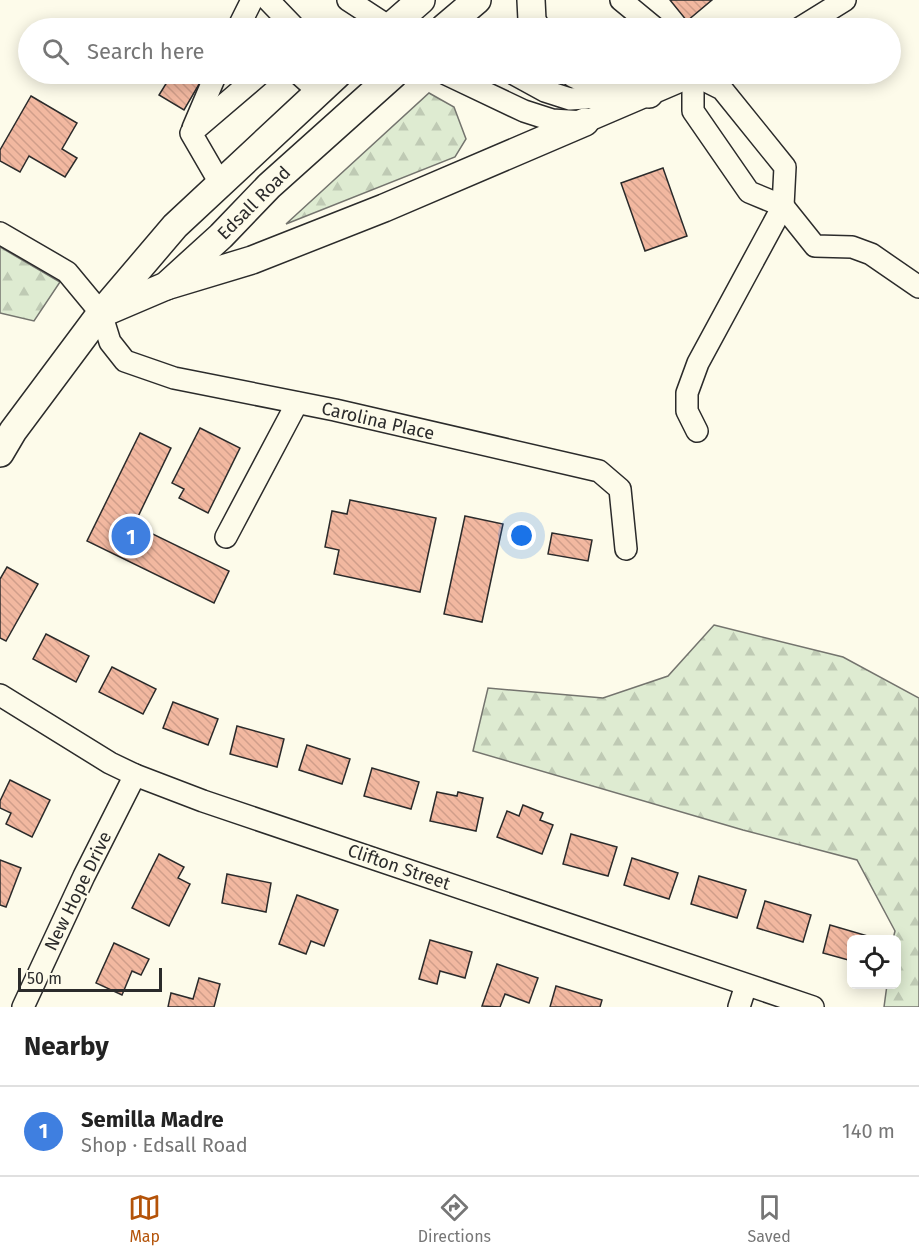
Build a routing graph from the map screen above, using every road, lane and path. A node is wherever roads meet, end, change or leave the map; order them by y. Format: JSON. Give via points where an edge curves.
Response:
{"nodes":[{"id":1,"x":252,"y":0,"type":"edge"},
{"id":2,"x":268,"y":0,"type":"edge"},
{"id":3,"x":348,"y":0,"type":"edge"},
{"id":4,"x":421,"y":0,"type":"edge"},
{"id":5,"x":477,"y":0,"type":"edge"},
{"id":6,"x":531,"y":0,"type":"edge"},
{"id":7,"x":621,"y":0,"type":"edge"},
{"id":8,"x":845,"y":0,"type":"edge"},
{"id":9,"x":243,"y":18,"type":"edge"},
{"id":10,"x":286,"y":18,"type":"edge"},
{"id":11,"x":376,"y":18,"type":"edge"},
{"id":12,"x":402,"y":18,"type":"edge"},
{"id":13,"x":456,"y":18,"type":"edge"},
{"id":14,"x":532,"y":18,"type":"edge"},
{"id":15,"x":643,"y":18,"type":"edge"},
{"id":16,"x":816,"y":18,"type":"edge"},
{"id":17,"x":212,"y":84,"type":"edge"},
{"id":18,"x":248,"y":84,"type":"edge"},
{"id":19,"x":313,"y":84,"type":"edge"},
{"id":20,"x":383,"y":84,"type":"edge"},
{"id":21,"x":467,"y":84,"type":"edge"},
{"id":22,"x":532,"y":84,"type":"edge"},
{"id":23,"x":605,"y":84,"type":"edge"},
{"id":24,"x":672,"y":84,"type":"edge"},
{"id":25,"x":694,"y":84,"type":"edge"},
{"id":26,"x":713,"y":84,"type":"edge"},
{"id":27,"x":649,"y":94,"type":"junction"},
{"id":28,"x":585,"y":122,"type":"junction"},
{"id":29,"x":191,"y":133,"type":"junction"},
{"id":30,"x":220,"y":183,"type":"junction"},
{"id":31,"x":783,"y":206,"type":"junction"},
{"id":32,"x":0,"y":233,"type":"edge"},
{"id":33,"x":166,"y":286,"type":"junction"},
{"id":34,"x":919,"y":287,"type":"edge"},
{"id":35,"x":101,"y":314,"type":"junction"},
{"id":36,"x":297,"y":403,"type":"junction"},
{"id":37,"x":697,"y":431,"type":"dead end"},
{"id":38,"x":0,"y":453,"type":"edge"},
{"id":39,"x":226,"y":537,"type":"dead end"},
{"id":40,"x":626,"y":549,"type":"dead end"},
{"id":41,"x":0,"y":695,"type":"edge"},
{"id":42,"x":135,"y":775,"type":"junction"},
{"id":43,"x":746,"y":985,"type":"junction"},
{"id":44,"x":23,"y":1007,"type":"edge"},
{"id":45,"x":739,"y":1007,"type":"edge"},
{"id":46,"x":813,"y":1007,"type":"edge"}],
"edges":[{"from":1,"to":9,"type":"street"},
{"from":2,"to":10,"type":"street"},
{"from":3,"to":11,"type":"street"},
{"from":4,"to":12,"type":"main road"},
{"from":5,"to":13,"type":"main road"},
{"from":6,"to":14,"type":"main road"},
{"from":7,"to":15,"type":"street"},
{"from":8,"to":16,"type":"street"},
{"from":17,"to":29,"type":"street"},
{"from":18,"to":29,"type":"street"},
{"from":19,"to":30,"type":"main road","name":"Edsall Road"},
{"from":20,"to":33,"type":"main road","name":"Edsall Road"},
{"from":21,"to":28,"type":"street","via":[[524,111],[552,120]]},
{"from":22,"to":27,"type":"street","via":[[570,99]]},
{"from":23,"to":27,"type":"main road"},
{"from":24,"to":27,"type":"street"},
{"from":25,"to":31,"type":"street","via":[[693,111],[749,192]]},
{"from":26,"to":31,"type":"street","via":[[722,89],[785,167]]},
{"from":27,"to":28,"type":"street"},
{"from":28,"to":33,"type":"main road","via":[[252,260]]},
{"from":29,"to":30,"type":"street"},
{"from":30,"to":35,"type":"main road","name":"Edsall Road","via":[[175,226]]},
{"from":31,"to":34,"type":"street","via":[[815,246],[852,247],[871,254]]},
{"from":31,"to":37,"type":"street","via":[[698,363],[687,393],[687,411]]},
{"from":32,"to":35,"type":"street","via":[[67,272]]},
{"from":33,"to":35,"type":"main road","name":"Edsall Road"},
{"from":35,"to":36,"type":"street","name":"Carolina Place","via":[[110,342],[124,361],[174,378]]},
{"from":35,"to":38,"type":"main road","name":"Edsall Road"},
{"from":36,"to":39,"type":"street"},
{"from":36,"to":40,"type":"street","name":"Carolina Place","via":[[598,471],[620,489]]},
{"from":41,"to":42,"type":"street","name":"Clifton Street"},
{"from":42,"to":43,"type":"street","name":"Clifton Street"},
{"from":42,"to":44,"type":"street","name":"New Hope Drive"},
{"from":43,"to":45,"type":"street"},
{"from":43,"to":46,"type":"street","name":"Clifton Street"}]}
